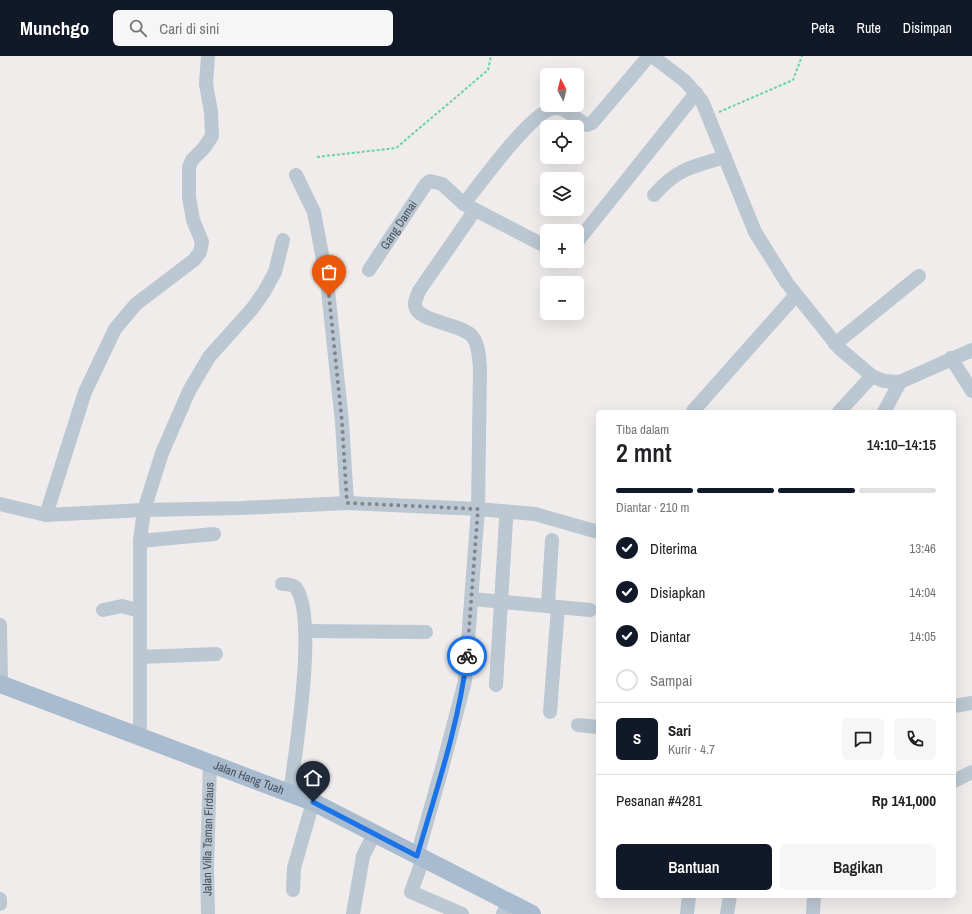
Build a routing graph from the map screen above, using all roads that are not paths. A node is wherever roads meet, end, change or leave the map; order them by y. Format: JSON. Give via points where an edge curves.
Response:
{"nodes":[{"id":1,"x":208,"y":56,"type":"edge"},
{"id":2,"x":649,"y":56,"type":"edge"},
{"id":3,"x":652,"y":56,"type":"edge"},
{"id":4,"x":696,"y":93,"type":"junction"},
{"id":5,"x":725,"y":157,"type":"junction"},
{"id":6,"x":296,"y":176,"type":"dead end"},
{"id":7,"x":654,"y":195,"type":"dead end"},
{"id":8,"x":469,"y":207,"type":"junction"},
{"id":9,"x":584,"y":233,"type":"edge"},
{"id":10,"x":283,"y":240,"type":"dead end"},
{"id":11,"x":540,"y":243,"type":"edge"},
{"id":12,"x":369,"y":270,"type":"dead end"},
{"id":13,"x":919,"y":276,"type":"dead end"},
{"id":14,"x":796,"y":295,"type":"junction"},
{"id":15,"x":835,"y":344,"type":"junction"},
{"id":16,"x":972,"y":350,"type":"edge"},
{"id":17,"x":951,"y":358,"type":"junction"},
{"id":18,"x":872,"y":376,"type":"junction"},
{"id":19,"x":900,"y":382,"type":"junction"},
{"id":20,"x":972,"y":390,"type":"edge"},
{"id":21,"x":694,"y":410,"type":"edge"},
{"id":22,"x":841,"y":410,"type":"edge"},
{"id":23,"x":885,"y":410,"type":"edge"},
{"id":24,"x":347,"y":503,"type":"junction"},
{"id":25,"x":0,"y":504,"type":"edge"},
{"id":26,"x":478,"y":509,"type":"junction"},
{"id":27,"x":144,"y":510,"type":"junction"},
{"id":28,"x":46,"y":515,"type":"junction"},
{"id":29,"x":506,"y":520,"type":"dead end"},
{"id":30,"x":596,"y":531,"type":"edge"},
{"id":31,"x":214,"y":534,"type":"dead end"},
{"id":32,"x":552,"y":540,"type":"dead end"},
{"id":33,"x":140,"y":541,"type":"junction"},
{"id":34,"x":282,"y":584,"type":"dead end"},
{"id":35,"x":472,"y":599,"type":"junction"},
{"id":36,"x":502,"y":602,"type":"junction"},
{"id":37,"x":553,"y":606,"type":"junction"},
{"id":38,"x":103,"y":610,"type":"dead end"},
{"id":39,"x":590,"y":610,"type":"dead end"},
{"id":40,"x":140,"y":611,"type":"junction"},
{"id":41,"x":0,"y":625,"type":"edge"},
{"id":42,"x":305,"y":631,"type":"junction"},
{"id":43,"x":426,"y":632,"type":"dead end"},
{"id":44,"x":216,"y":654,"type":"dead end"},
{"id":45,"x":140,"y":657,"type":"junction"},
{"id":46,"x":1,"y":684,"type":"edge"},
{"id":47,"x":496,"y":685,"type":"dead end"},
{"id":48,"x":972,"y":703,"type":"edge"},
{"id":49,"x":956,"y":706,"type":"edge"},
{"id":50,"x":550,"y":712,"type":"dead end"},
{"id":51,"x":578,"y":724,"type":"dead end"},
{"id":52,"x":596,"y":727,"type":"edge"},
{"id":53,"x":140,"y":736,"type":"junction"},
{"id":54,"x":210,"y":763,"type":"junction"},
{"id":55,"x":972,"y":772,"type":"edge"},
{"id":56,"x":956,"y":780,"type":"edge"},
{"id":57,"x":290,"y":793,"type":"junction"},
{"id":58,"x":313,"y":802,"type":"junction"},
{"id":59,"x":374,"y":834,"type":"junction"},
{"id":60,"x":420,"y":858,"type":"junction"},
{"id":61,"x":292,"y":890,"type":"dead end"},
{"id":62,"x":689,"y":898,"type":"edge"},
{"id":63,"x":730,"y":898,"type":"edge"},
{"id":64,"x":814,"y":898,"type":"edge"},
{"id":65,"x":0,"y":899,"type":"edge"},
{"id":66,"x":0,"y":904,"type":"edge"},
{"id":67,"x":506,"y":908,"type":"edge"},
{"id":68,"x":208,"y":914,"type":"edge"},
{"id":69,"x":353,"y":914,"type":"edge"},
{"id":70,"x":462,"y":914,"type":"edge"},
{"id":71,"x":532,"y":914,"type":"edge"},
{"id":72,"x":687,"y":914,"type":"edge"},
{"id":73,"x":727,"y":914,"type":"edge"},
{"id":74,"x":813,"y":914,"type":"edge"}],
"edges":[{"from":1,"to":28,"type":"street","via":[[206,84],[212,136],[189,167],[189,197],[193,220],[202,242],[200,252],[194,260],[136,304],[115,329],[85,392]]},
{"from":2,"to":8,"type":"street","via":[[592,123],[587,125],[562,108],[554,108],[528,124]]},
{"from":3,"to":4,"type":"street","via":[[685,81]]},
{"from":4,"to":5,"type":"street","via":[[702,101]]},
{"from":4,"to":9,"type":"street"},
{"from":5,"to":7,"type":"street","via":[[681,171]]},
{"from":5,"to":14,"type":"street","via":[[755,232]]},
{"from":6,"to":24,"type":"street","via":[[314,212],[328,281]]},
{"from":8,"to":11,"type":"street"},
{"from":8,"to":12,"type":"street","name":"Gang Damai","via":[[442,184],[426,184]]},
{"from":8,"to":26,"type":"street","via":[[419,291],[414,304],[416,312],[424,317],[462,328],[473,336],[477,345],[480,368]]},
{"from":10,"to":27,"type":"street","via":[[275,272],[264,292],[209,357],[189,391],[162,453]]},
{"from":13,"to":15,"type":"street"},
{"from":14,"to":15,"type":"street"},
{"from":14,"to":21,"type":"street"},
{"from":15,"to":18,"type":"street"},
{"from":16,"to":17,"type":"street"},
{"from":17,"to":19,"type":"street"},
{"from":17,"to":20,"type":"street"},
{"from":18,"to":19,"type":"street","via":[[884,381]]},
{"from":18,"to":22,"type":"street"},
{"from":19,"to":23,"type":"street"},
{"from":24,"to":26,"type":"street"},
{"from":24,"to":27,"type":"street"},
{"from":25,"to":28,"type":"street"},
{"from":26,"to":30,"type":"street","via":[[535,514]]},
{"from":26,"to":35,"type":"street"},
{"from":27,"to":28,"type":"street"},
{"from":27,"to":33,"type":"street"},
{"from":29,"to":36,"type":"street"},
{"from":31,"to":33,"type":"street"},
{"from":32,"to":37,"type":"street"},
{"from":33,"to":40,"type":"street"},
{"from":34,"to":42,"type":"street","via":[[296,588],[303,606]]},
{"from":35,"to":36,"type":"street"},
{"from":35,"to":60,"type":"street","via":[[465,680]]},
{"from":36,"to":37,"type":"street"},
{"from":36,"to":47,"type":"street"},
{"from":37,"to":39,"type":"street"},
{"from":37,"to":50,"type":"street"},
{"from":38,"to":40,"type":"street","via":[[122,606]]},
{"from":40,"to":45,"type":"street"},
{"from":41,"to":46,"type":"street"},
{"from":42,"to":43,"type":"street"},
{"from":42,"to":57,"type":"street","via":[[302,704]]},
{"from":44,"to":45,"type":"street"},
{"from":45,"to":53,"type":"street"},
{"from":46,"to":53,"type":"main road","name":"Jalan Hang Tuah"},
{"from":48,"to":49,"type":"street"},
{"from":51,"to":52,"type":"street"},
{"from":53,"to":54,"type":"main road","name":"Jalan Hang Tuah"},
{"from":54,"to":57,"type":"main road","name":"Jalan Hang Tuah"},
{"from":54,"to":68,"type":"street","name":"Jalan Villa Taman Firdaus"},
{"from":55,"to":56,"type":"street"},
{"from":57,"to":58,"type":"main road","name":"Jalan Hang Tuah"},
{"from":58,"to":59,"type":"main road","name":"Jalan Hang Tuah"},
{"from":58,"to":61,"type":"street","via":[[294,868]]},
{"from":59,"to":60,"type":"main road","name":"Jalan Hang Tuah"},
{"from":59,"to":69,"type":"street","via":[[363,856]]},
{"from":60,"to":67,"type":"main road","name":"Jalan Hang Tuah"},
{"from":60,"to":70,"type":"street","via":[[411,892]]},
{"from":62,"to":72,"type":"street"},
{"from":63,"to":73,"type":"street"},
{"from":64,"to":74,"type":"street"},
{"from":65,"to":66,"type":"street"},
{"from":67,"to":71,"type":"main road","name":"Jalan Hang Tuah"}]}
